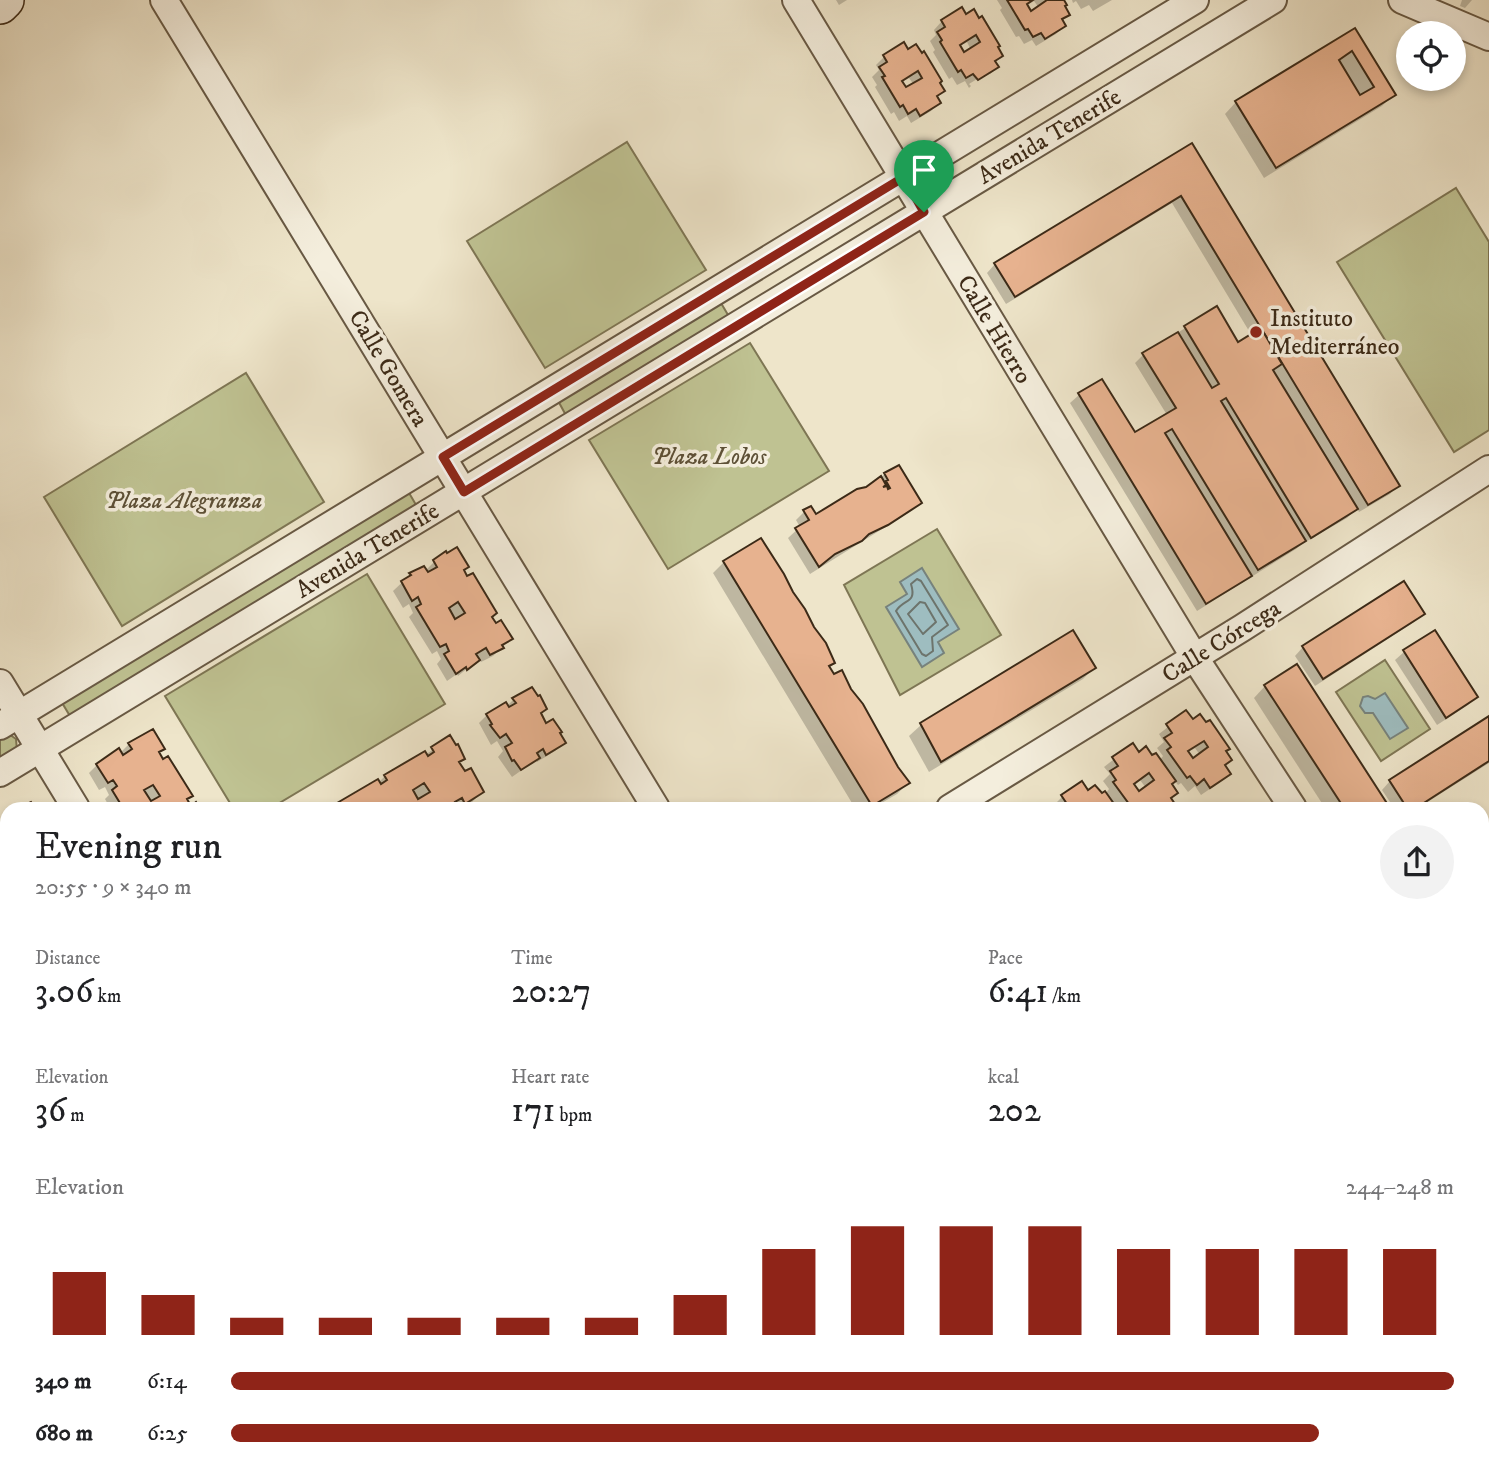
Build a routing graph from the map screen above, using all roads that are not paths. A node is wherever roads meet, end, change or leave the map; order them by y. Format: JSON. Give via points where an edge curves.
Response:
{"nodes":[{"id":1,"x":5,"y":0,"type":"edge"},
{"id":2,"x":164,"y":0,"type":"edge"},
{"id":3,"x":796,"y":0,"type":"edge"},
{"id":4,"x":1195,"y":0,"type":"edge"},
{"id":5,"x":1273,"y":0,"type":"edge"},
{"id":6,"x":1402,"y":0,"type":"edge"},
{"id":7,"x":0,"y":5,"type":"edge"},
{"id":8,"x":1489,"y":37,"type":"edge"},
{"id":9,"x":904,"y":177,"type":"junction"},
{"id":10,"x":924,"y":212,"type":"junction"},
{"id":11,"x":443,"y":457,"type":"junction"},
{"id":12,"x":1488,"y":473,"type":"edge"},
{"id":13,"x":464,"y":492,"type":"junction"},
{"id":14,"x":1195,"y":658,"type":"junction"},
{"id":15,"x":0,"y":684,"type":"edge"},
{"id":16,"x":9,"y":720,"type":"edge"},
{"id":17,"x":40,"y":749,"type":"junction"},
{"id":18,"x":0,"y":773,"type":"edge"},
{"id":19,"x":72,"y":802,"type":"edge"},
{"id":20,"x":652,"y":802,"type":"edge"},
{"id":21,"x":960,"y":802,"type":"edge"},
{"id":22,"x":1289,"y":802,"type":"edge"}],
"edges":[{"from":1,"to":7,"type":"main road"},
{"from":2,"to":11,"type":"street","name":"Calle Gomera"},
{"from":3,"to":9,"type":"street","name":"Calle Hierro"},
{"from":4,"to":9,"type":"street","name":"Avenida Tenerife"},
{"from":5,"to":10,"type":"street","name":"Avenida Tenerife"},
{"from":6,"to":8,"type":"street"},
{"from":9,"to":10,"type":"street","name":"Calle Hierro"},
{"from":9,"to":11,"type":"street","name":"Avenida Tenerife"},
{"from":10,"to":13,"type":"street","name":"Avenida Tenerife"},
{"from":10,"to":14,"type":"street","name":"Calle Hierro"},
{"from":11,"to":13,"type":"street","name":"Calle Gomera"},
{"from":11,"to":16,"type":"street","name":"Avenida Tenerife"},
{"from":12,"to":14,"type":"street","name":"Calle Córcega"},
{"from":13,"to":17,"type":"street","name":"Avenida Tenerife"},
{"from":13,"to":20,"type":"street","name":"Calle Gomera"},
{"from":14,"to":21,"type":"street","name":"Calle Córcega"},
{"from":14,"to":22,"type":"street","name":"Calle Hierro"},
{"from":15,"to":16,"type":"street"},
{"from":16,"to":17,"type":"street"},
{"from":17,"to":18,"type":"street","name":"Avenida Tenerife"},
{"from":17,"to":19,"type":"street"}]}
